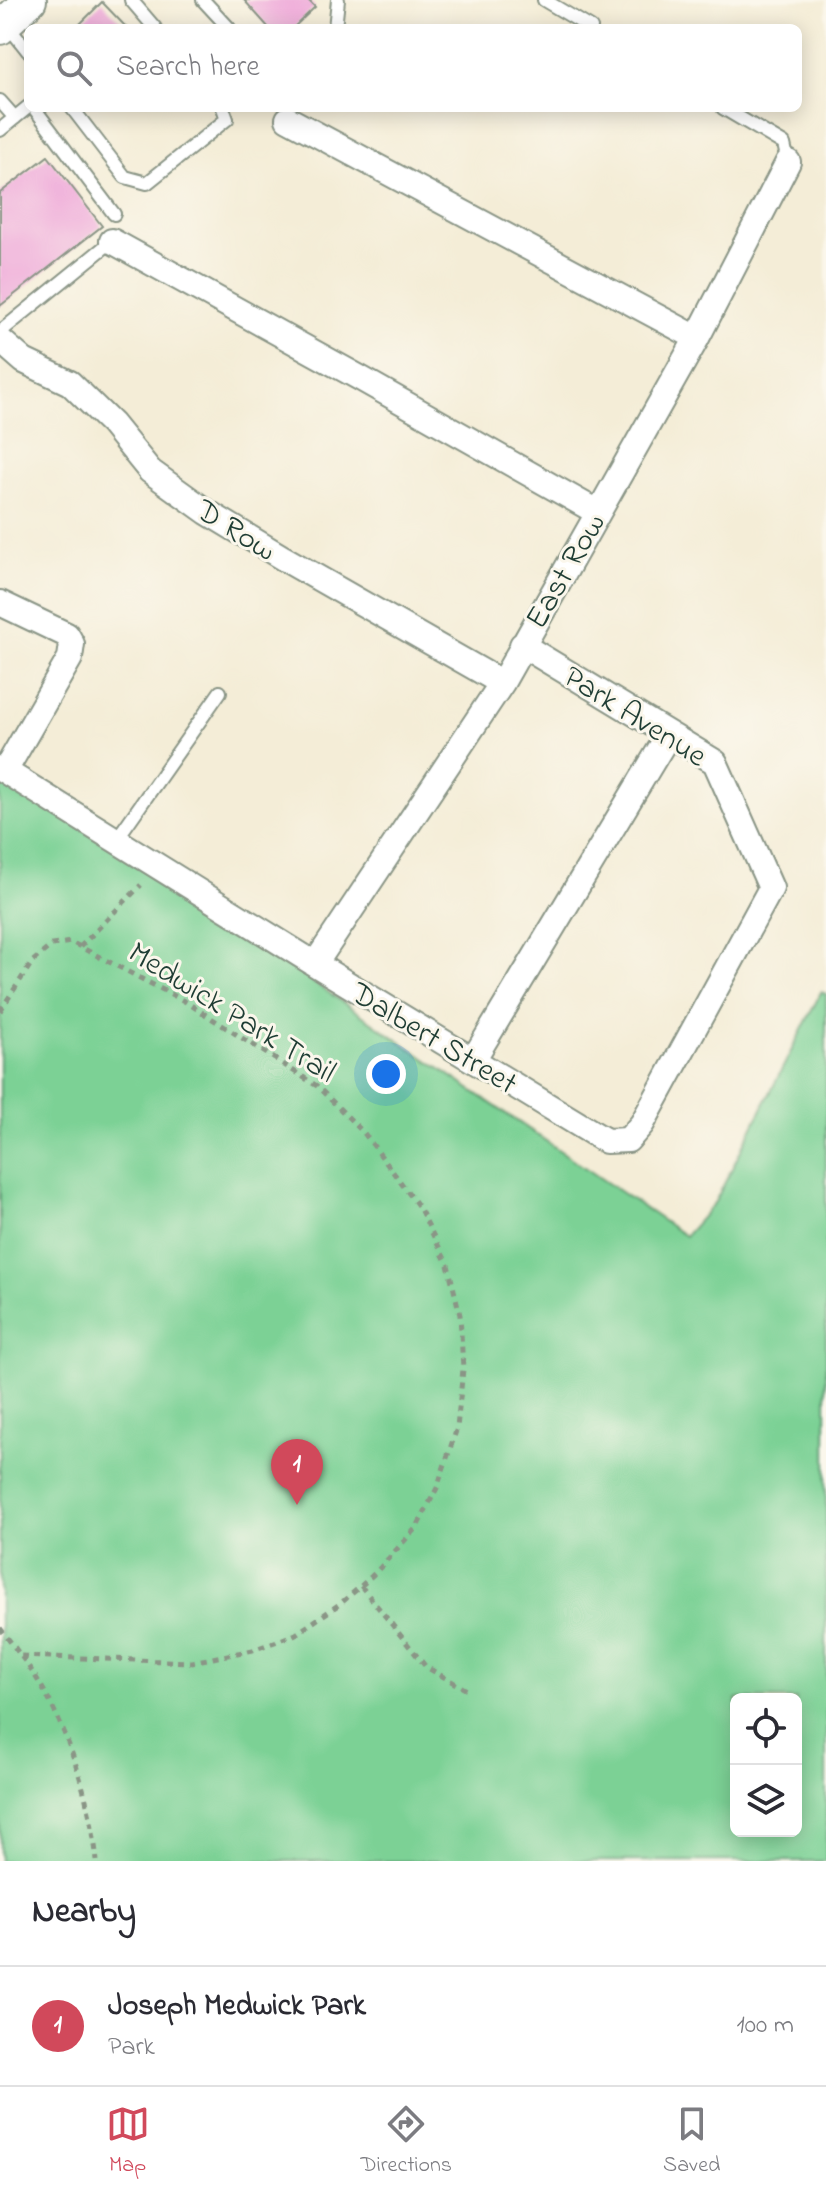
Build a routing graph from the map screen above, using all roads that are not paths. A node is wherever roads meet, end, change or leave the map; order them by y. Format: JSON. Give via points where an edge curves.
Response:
{"nodes":[{"id":1,"x":30,"y":0,"type":"edge"},
{"id":2,"x":131,"y":0,"type":"edge"},
{"id":3,"x":203,"y":0,"type":"edge"},
{"id":4,"x":338,"y":0,"type":"edge"},
{"id":5,"x":544,"y":0,"type":"edge"},
{"id":6,"x":152,"y":24,"type":"edge"},
{"id":7,"x":225,"y":24,"type":"edge"},
{"id":8,"x":335,"y":24,"type":"edge"},
{"id":9,"x":584,"y":24,"type":"edge"},
{"id":10,"x":3,"y":25,"type":"edge"},
{"id":11,"x":24,"y":47,"type":"edge"},
{"id":12,"x":0,"y":101,"type":"edge"},
{"id":13,"x":24,"y":110,"type":"edge"},
{"id":14,"x":37,"y":112,"type":"edge"},
{"id":15,"x":75,"y":112,"type":"edge"},
{"id":16,"x":224,"y":112,"type":"edge"},
{"id":17,"x":730,"y":112,"type":"edge"},
{"id":18,"x":15,"y":118,"type":"junction"},
{"id":19,"x":288,"y":119,"type":"dead end"},
{"id":20,"x":0,"y":130,"type":"edge"},
{"id":21,"x":788,"y":162,"type":"joint"},
{"id":22,"x":114,"y":214,"type":"dead end"},
{"id":23,"x":112,"y":241,"type":"joint"},
{"id":24,"x":0,"y":332,"type":"edge"},
{"id":25,"x":697,"y":338,"type":"junction"},
{"id":26,"x":0,"y":340,"type":"edge"},
{"id":27,"x":597,"y":512,"type":"junction"},
{"id":28,"x":0,"y":603,"type":"edge"},
{"id":29,"x":522,"y":645,"type":"junction"},
{"id":30,"x":502,"y":683,"type":"junction"},
{"id":31,"x":220,"y":692,"type":"dead end"},
{"id":32,"x":669,"y":734,"type":"junction"},
{"id":33,"x":2,"y":770,"type":"edge"},
{"id":34,"x":116,"y":840,"type":"junction"},
{"id":35,"x":771,"y":888,"type":"joint"},
{"id":36,"x":315,"y":964,"type":"junction"},
{"id":37,"x":473,"y":1060,"type":"junction"}],
"edges":[{"from":1,"to":10,"type":"main road"},
{"from":2,"to":6,"type":"lane"},
{"from":3,"to":7,"type":"lane"},
{"from":4,"to":8,"type":"lane"},
{"from":5,"to":9,"type":"lane"},
{"from":10,"to":11,"type":"lane"},
{"from":12,"to":18,"type":"lane"},
{"from":13,"to":18,"type":"lane"},
{"from":14,"to":22,"type":"lane"},
{"from":15,"to":16,"type":"lane","via":[[125,177],[147,183],[227,119]]},
{"from":17,"to":21,"type":"lane","via":[[784,144]]},
{"from":18,"to":20,"type":"lane"},
{"from":19,"to":25,"type":"street"},
{"from":21,"to":25,"type":"street","name":"East Row"},
{"from":23,"to":24,"type":"lane"},
{"from":23,"to":27,"type":"street"},
{"from":25,"to":27,"type":"street","name":"East Row"},
{"from":26,"to":30,"type":"street","name":"D Row","via":[[24,361],[70,383],[150,471],[207,512]]},
{"from":27,"to":29,"type":"street","name":"East Row"},
{"from":28,"to":33,"type":"street","via":[[67,635],[72,644],[70,658]]},
{"from":29,"to":30,"type":"street","name":"East Row"},
{"from":29,"to":32,"type":"street","name":"Park Avenue"},
{"from":30,"to":36,"type":"street","name":"East Row"},
{"from":31,"to":34,"type":"lane"},
{"from":32,"to":35,"type":"street","name":"Park Avenue","via":[[715,762]]},
{"from":32,"to":37,"type":"street"},
{"from":33,"to":34,"type":"street","name":"Dalbert Street"},
{"from":34,"to":36,"type":"street","name":"Dalbert Street"},
{"from":35,"to":37,"type":"street","name":"Dalbert Street","via":[[642,1124],[628,1140],[606,1141]]},
{"from":36,"to":37,"type":"street","name":"Dalbert Street"}]}
